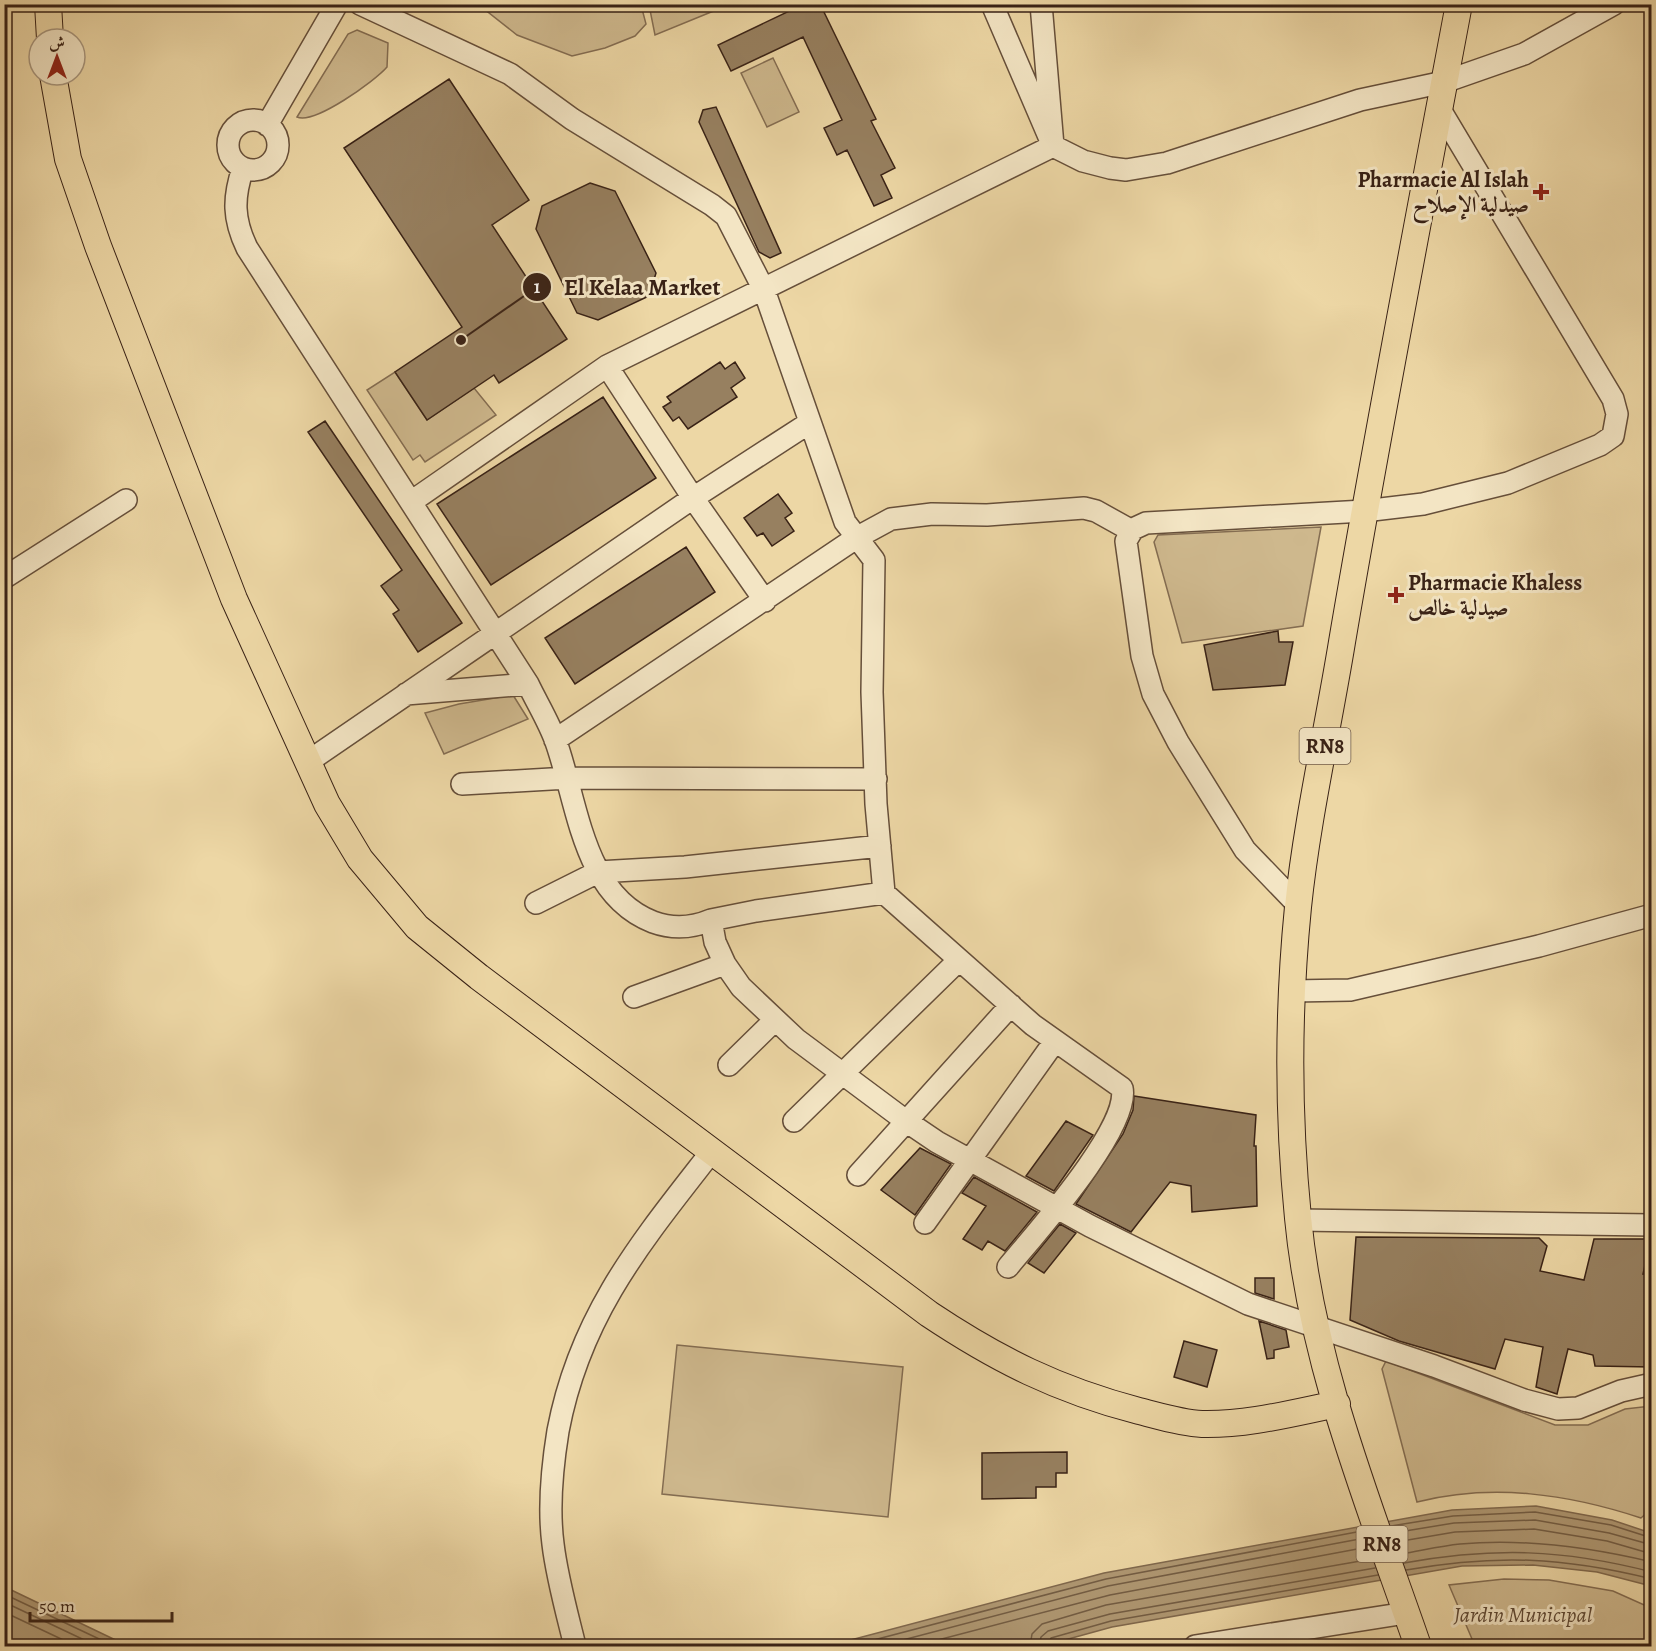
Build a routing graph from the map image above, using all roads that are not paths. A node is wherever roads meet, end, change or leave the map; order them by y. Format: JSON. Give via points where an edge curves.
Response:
{"nodes":[{"id":1,"x":48,"y":4,"type":"edge"},
{"id":2,"x":337,"y":4,"type":"edge"},
{"id":3,"x":360,"y":4,"type":"edge"},
{"id":4,"x":992,"y":4,"type":"edge"},
{"id":5,"x":1041,"y":4,"type":"edge"},
{"id":6,"x":1459,"y":4,"type":"edge"},
{"id":7,"x":1614,"y":4,"type":"edge"},
{"id":8,"x":49,"y":27,"type":"edge"},
{"id":9,"x":1444,"y":82,"type":"junction"},
{"id":10,"x":55,"y":87,"type":"edge"},
{"id":11,"x":1439,"y":108,"type":"junction"},
{"id":12,"x":267,"y":125,"type":"junction"},
{"id":13,"x":1053,"y":146,"type":"junction"},
{"id":14,"x":243,"y":168,"type":"junction"},
{"id":15,"x":764,"y":290,"type":"junction"},
{"id":16,"x":607,"y":366,"type":"junction"},
{"id":17,"x":809,"y":423,"type":"junction"},
{"id":18,"x":693,"y":498,"type":"junction"},
{"id":19,"x":126,"y":500,"type":"dead end"},
{"id":20,"x":411,"y":502,"type":"junction"},
{"id":21,"x":1364,"y":511,"type":"junction"},
{"id":22,"x":1131,"y":531,"type":"junction"},
{"id":23,"x":856,"y":538,"type":"junction"},
{"id":24,"x":4,"y":578,"type":"edge"},
{"id":25,"x":765,"y":601,"type":"junction"},
{"id":26,"x":496,"y":633,"type":"junction"},
{"id":27,"x":528,"y":684,"type":"junction"},
{"id":28,"x":405,"y":694,"type":"junction"},
{"id":29,"x":555,"y":740,"type":"junction"},
{"id":30,"x":309,"y":761,"type":"junction"},
{"id":31,"x":568,"y":778,"type":"junction"},
{"id":32,"x":876,"y":779,"type":"junction"},
{"id":33,"x":462,"y":784,"type":"dead end"},
{"id":34,"x":880,"y":846,"type":"junction"},
{"id":35,"x":598,"y":872,"type":"junction"},
{"id":36,"x":884,"y":893,"type":"junction"},
{"id":37,"x":536,"y":903,"type":"dead end"},
{"id":38,"x":1298,"y":905,"type":"junction"},
{"id":39,"x":1652,"y":915,"type":"edge"},
{"id":40,"x":711,"y":920,"type":"junction"},
{"id":41,"x":959,"y":960,"type":"junction"},
{"id":42,"x":725,"y":964,"type":"junction"},
{"id":43,"x":1292,"y":991,"type":"junction"},
{"id":44,"x":634,"y":997,"type":"dead end"},
{"id":45,"x":1011,"y":1005,"type":"junction"},
{"id":46,"x":776,"y":1020,"type":"junction"},
{"id":47,"x":1055,"y":1041,"type":"junction"},
{"id":48,"x":729,"y":1065,"type":"dead end"},
{"id":49,"x":842,"y":1073,"type":"junction"},
{"id":50,"x":794,"y":1121,"type":"dead end"},
{"id":51,"x":906,"y":1121,"type":"junction"},
{"id":52,"x":712,"y":1151,"type":"junction"},
{"id":53,"x":971,"y":1161,"type":"junction"},
{"id":54,"x":858,"y":1175,"type":"dead end"},
{"id":55,"x":1056,"y":1207,"type":"junction"},
{"id":56,"x":1298,"y":1220,"type":"junction"},
{"id":57,"x":925,"y":1223,"type":"dead end"},
{"id":58,"x":1652,"y":1225,"type":"edge"},
{"id":59,"x":1008,"y":1267,"type":"dead end"},
{"id":60,"x":1317,"y":1327,"type":"junction"},
{"id":61,"x":1652,"y":1384,"type":"edge"},
{"id":62,"x":1337,"y":1404,"type":"junction"},
{"id":63,"x":1404,"y":1606,"type":"junction"},
{"id":64,"x":575,"y":1647,"type":"edge"},
{"id":65,"x":1195,"y":1647,"type":"edge"},
{"id":66,"x":1418,"y":1647,"type":"edge"}],
"edges":[{"from":1,"to":8,"type":"main road"},
{"from":2,"to":12,"type":"street"},
{"from":3,"to":15,"type":"street","via":[[510,74],[572,119],[712,205],[726,216]]},
{"from":4,"to":13,"type":"street"},
{"from":5,"to":13,"type":"street"},
{"from":6,"to":9,"type":"main road","number":"RN8"},
{"from":7,"to":9,"type":"street","via":[[1524,54]]},
{"from":9,"to":11,"type":"main road","number":"RN8"},
{"from":9,"to":13,"type":"street","via":[[1360,100],[1148,168],[1126,170],[1096,165]]},
{"from":10,"to":30,"type":"main road","via":[[68,159],[98,246],[234,599]]},
{"from":11,"to":21,"type":"main road","number":"RN8"},
{"from":11,"to":21,"type":"street","via":[[1613,399],[1616,427],[1613,436],[1600,445],[1509,483],[1423,504]]},
{"from":12,"to":14,"type":"street","via":[[278,143],[274,159],[262,169]]},
{"from":12,"to":14,"type":"street","via":[[249,121],[231,134],[230,156]]},
{"from":13,"to":15,"type":"street"},
{"from":14,"to":20,"type":"street","via":[[234,203],[247,248]]},
{"from":15,"to":16,"type":"street"},
{"from":15,"to":17,"type":"street"},
{"from":16,"to":18,"type":"street"},
{"from":16,"to":20,"type":"street"},
{"from":17,"to":18,"type":"street"},
{"from":17,"to":23,"type":"street","via":[[845,522]]},
{"from":18,"to":25,"type":"street"},
{"from":18,"to":26,"type":"street"},
{"from":19,"to":24,"type":"street"},
{"from":20,"to":26,"type":"street"},
{"from":21,"to":22,"type":"street","via":[[1146,523]]},
{"from":21,"to":38,"type":"main road","number":"RN8"},
{"from":22,"to":23,"type":"street","via":[[1084,508],[891,519]]},
{"from":22,"to":38,"type":"street","via":[[1126,549],[1142,656],[1153,694],[1245,850]]},
{"from":23,"to":25,"type":"street"},
{"from":23,"to":32,"type":"street","via":[[874,560],[872,692]]},
{"from":25,"to":29,"type":"street"},
{"from":26,"to":27,"type":"street"},
{"from":26,"to":28,"type":"street"},
{"from":27,"to":28,"type":"street"},
{"from":27,"to":29,"type":"street"},
{"from":28,"to":30,"type":"street"},
{"from":29,"to":31,"type":"street"},
{"from":30,"to":52,"type":"main road","via":[[327,804],[360,859],[417,927]]},
{"from":31,"to":32,"type":"street"},
{"from":31,"to":33,"type":"street"},
{"from":31,"to":35,"type":"street"},
{"from":32,"to":34,"type":"street"},
{"from":34,"to":35,"type":"street"},
{"from":34,"to":36,"type":"street"},
{"from":35,"to":37,"type":"street"},
{"from":35,"to":40,"type":"street","via":[[611,894],[640,917],[659,924],[695,927]]},
{"from":36,"to":40,"type":"street"},
{"from":36,"to":41,"type":"street"},
{"from":38,"to":43,"type":"main road","number":"RN8"},
{"from":39,"to":43,"type":"street","via":[[1350,990]]},
{"from":40,"to":42,"type":"street"},
{"from":41,"to":45,"type":"street"},
{"from":41,"to":49,"type":"street"},
{"from":42,"to":44,"type":"street"},
{"from":42,"to":46,"type":"street","via":[[741,987]]},
{"from":43,"to":56,"type":"main road","number":"RN8"},
{"from":45,"to":47,"type":"street"},
{"from":45,"to":51,"type":"street"},
{"from":46,"to":48,"type":"street"},
{"from":46,"to":49,"type":"street"},
{"from":47,"to":53,"type":"street"},
{"from":47,"to":55,"type":"street","via":[[1116,1082],[1124,1095],[1111,1132]]},
{"from":49,"to":50,"type":"street"},
{"from":49,"to":51,"type":"street"},
{"from":51,"to":53,"type":"street"},
{"from":51,"to":54,"type":"street"},
{"from":52,"to":62,"type":"main road","via":[[929,1314],[982,1349],[1038,1378],[1100,1401],[1199,1424],[1266,1419]]},
{"from":52,"to":64,"type":"street","via":[[638,1246],[610,1291],[587,1334],[565,1395],[553,1458],[551,1507],[553,1544]]},
{"from":53,"to":55,"type":"street"},
{"from":53,"to":57,"type":"street"},
{"from":55,"to":59,"type":"street"},
{"from":55,"to":60,"type":"street","via":[[1248,1304]]},
{"from":56,"to":58,"type":"street"},
{"from":56,"to":60,"type":"main road","number":"RN8"},
{"from":60,"to":61,"type":"street","via":[[1558,1409],[1578,1408]]},
{"from":60,"to":62,"type":"main road","number":"RN8"},
{"from":62,"to":63,"type":"main road","number":"RN8"},
{"from":63,"to":65,"type":"street"},
{"from":63,"to":66,"type":"main road","number":"RN8"}]}
